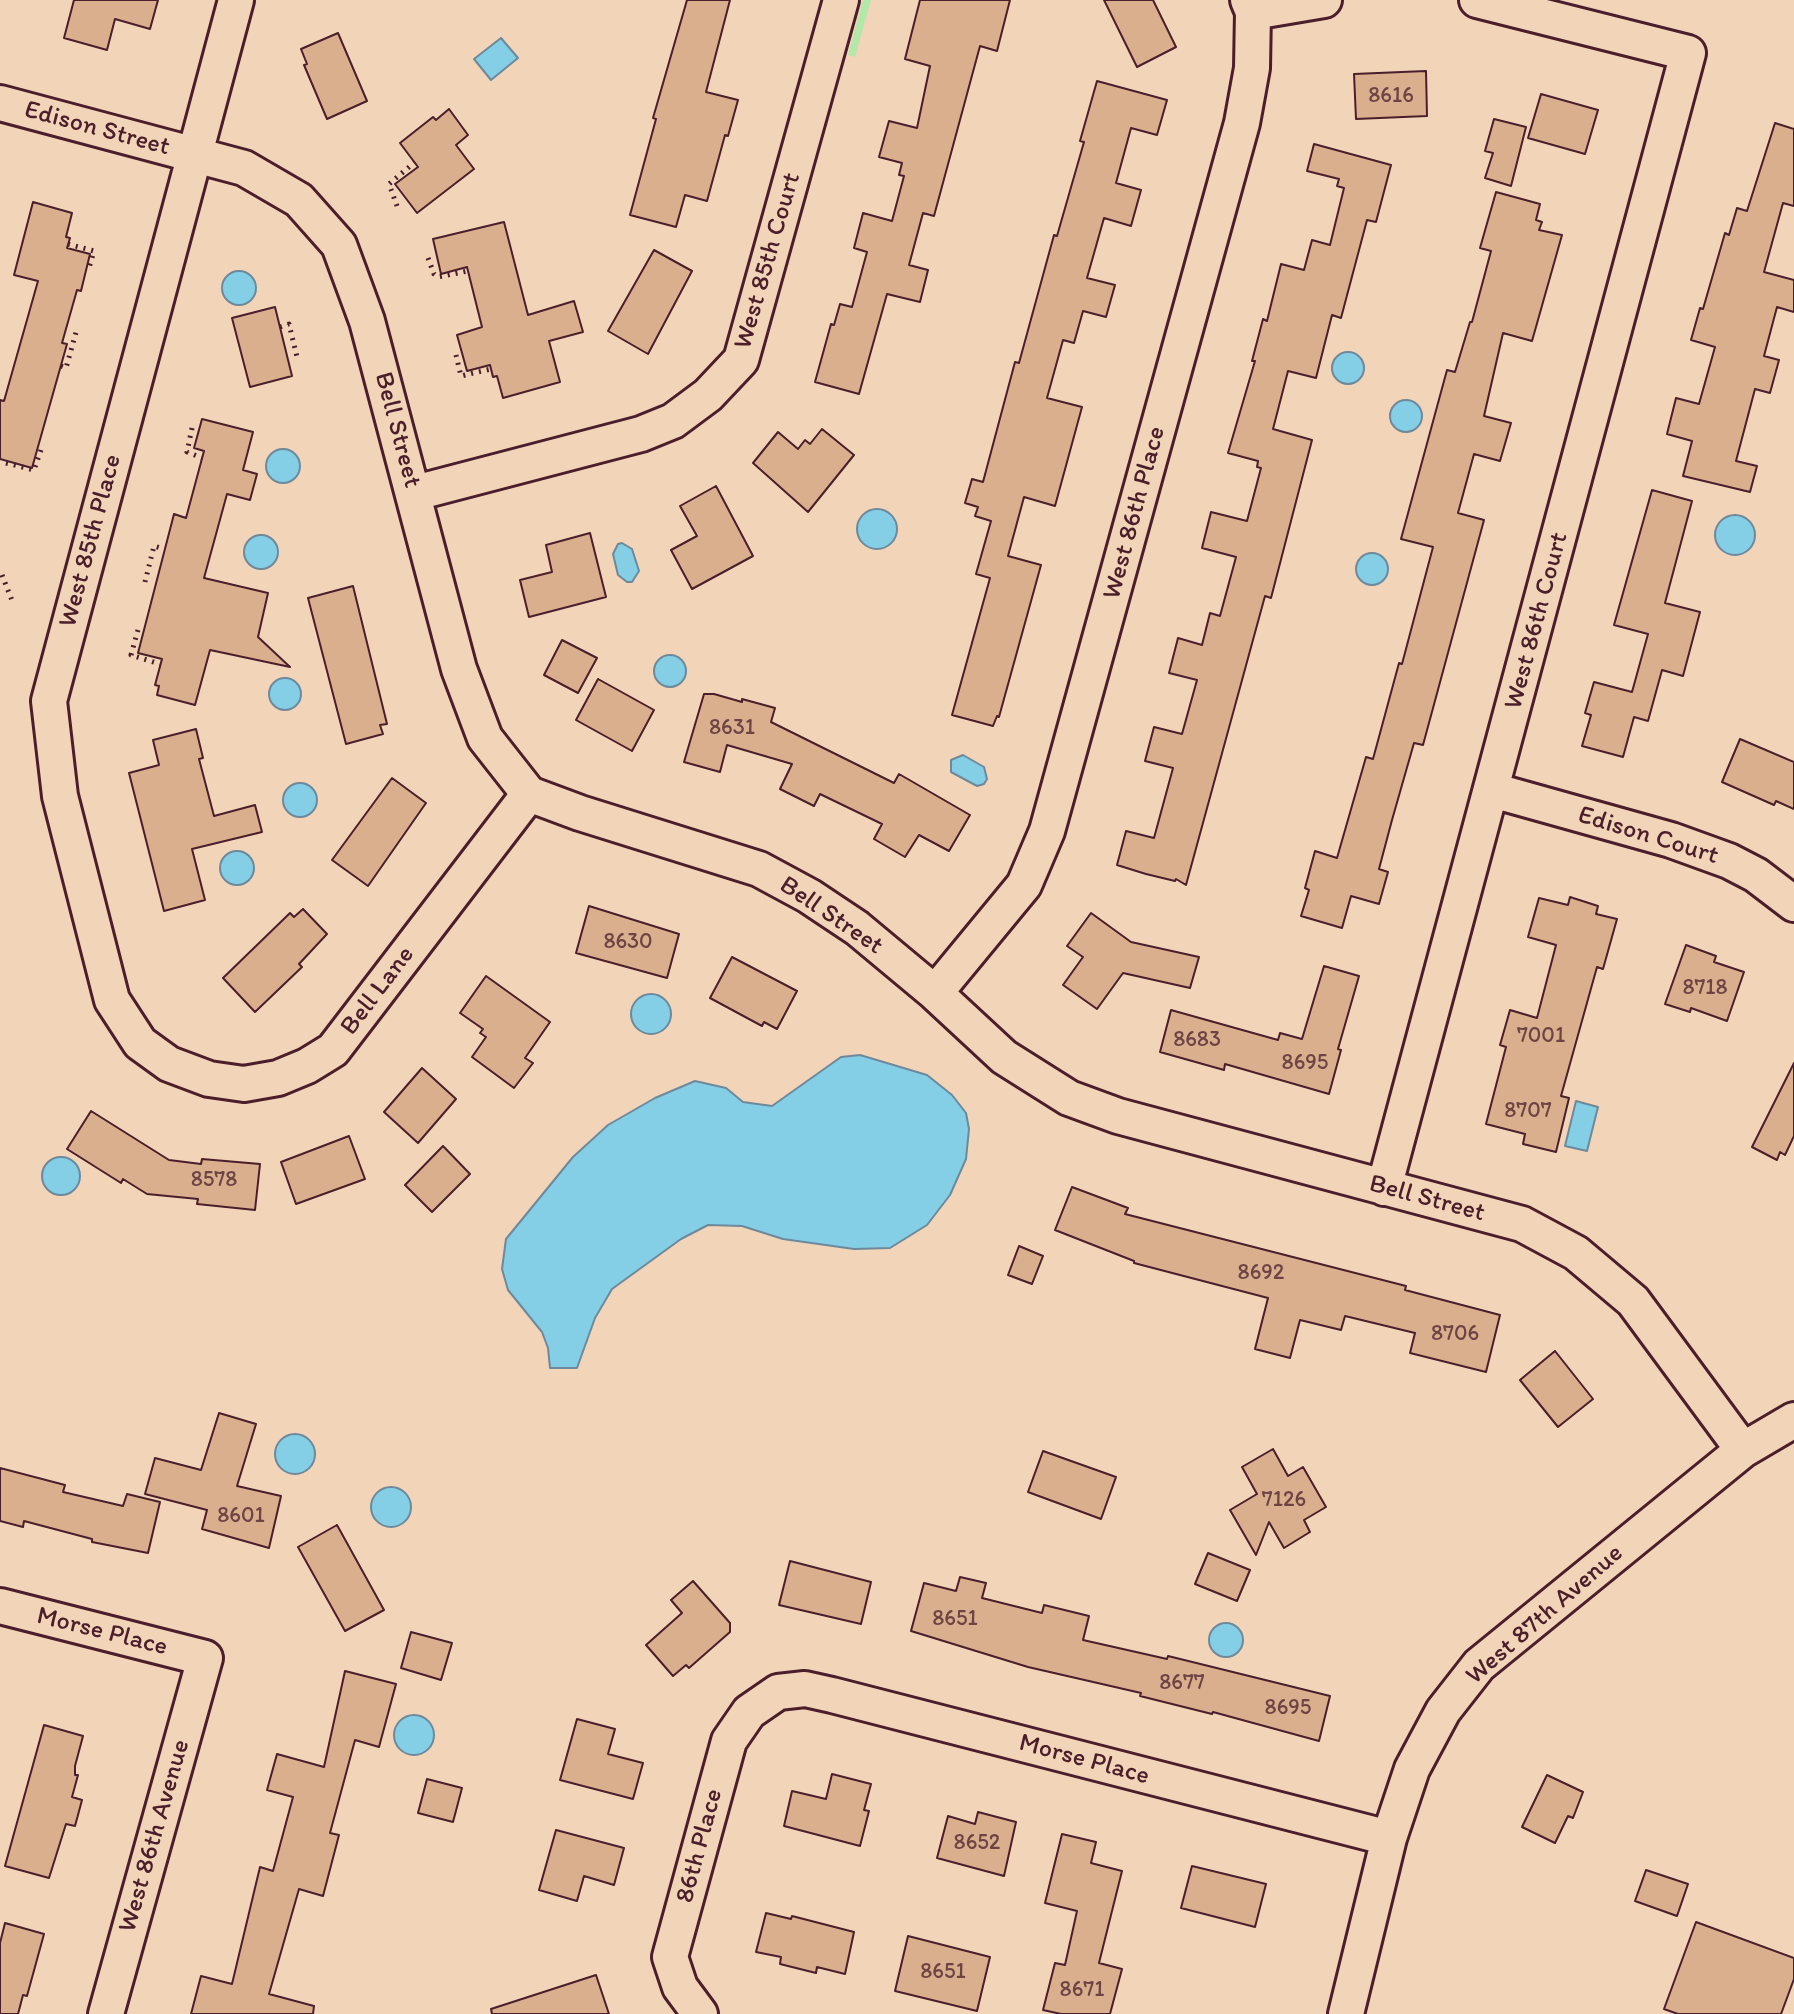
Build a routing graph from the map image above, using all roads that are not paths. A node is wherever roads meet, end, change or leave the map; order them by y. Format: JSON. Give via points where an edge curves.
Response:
{"nodes":[{"id":1,"x":236,"y":0,"type":"edge"},
{"id":2,"x":841,"y":0,"type":"edge"},
{"id":3,"x":1324,"y":0,"type":"edge"},
{"id":4,"x":1477,"y":0,"type":"edge"},
{"id":5,"x":1250,"y":6,"type":"edge"},
{"id":6,"x":0,"y":103,"type":"edge"},
{"id":7,"x":194,"y":154,"type":"junction"},
{"id":8,"x":415,"y":493,"type":"junction"},
{"id":9,"x":1492,"y":790,"type":"junction"},
{"id":10,"x":529,"y":794,"type":"junction"},
{"id":11,"x":1794,"y":904,"type":"edge"},
{"id":12,"x":935,"y":993,"type":"junction"},
{"id":13,"x":169,"y":1064,"type":"joint"},
{"id":14,"x":1384,"y":1188,"type":"junction"},
{"id":15,"x":1794,"y":1420,"type":"edge"},
{"id":16,"x":1743,"y":1450,"type":"junction"},
{"id":17,"x":0,"y":1606,"type":"edge"},
{"id":18,"x":205,"y":1658,"type":"joint"},
{"id":19,"x":778,"y":1692,"type":"joint"},
{"id":20,"x":1389,"y":1838,"type":"junction"},
{"id":21,"x":106,"y":2014,"type":"edge"},
{"id":22,"x":699,"y":2014,"type":"edge"},
{"id":23,"x":1346,"y":2014,"type":"edge"}],
"edges":[{"from":1,"to":7,"type":"street","name":"West 85th Place"},
{"from":2,"to":8,"type":"street","name":"West 85th Court","via":[[741,360],[708,395],[673,421]]},
{"from":3,"to":5,"type":"street"},
{"from":4,"to":9,"type":"street","name":"West 86th Court","via":[[1688,53]]},
{"from":5,"to":12,"type":"street","name":"West 86th Place","via":[[1252,68],[1242,123],[1047,831],[1024,885]]},
{"from":6,"to":7,"type":"street","name":"Edison Street"},
{"from":7,"to":8,"type":"street","name":"Bell Street","via":[[244,168],[299,200],[339,245],[367,321]]},
{"from":7,"to":13,"type":"street","name":"West 85th Place","via":[[49,701],[60,796],[112,1000],[140,1043]]},
{"from":8,"to":10,"type":"street","name":"Bell Street","via":[[459,669],[480,727]]},
{"from":9,"to":11,"type":"street","name":"Edison Court","via":[[1729,861]]},
{"from":9,"to":14,"type":"street","name":"West 86th Court"},
{"from":10,"to":12,"type":"street","name":"Bell Street","via":[[759,869],[857,928]]},
{"from":10,"to":13,"type":"street","name":"Bell Lane","via":[[333,1050],[278,1078],[244,1084],[209,1079]]},
{"from":12,"to":14,"type":"street","name":"Bell Street","via":[[1004,1057],[1069,1098]]},
{"from":14,"to":16,"type":"street","name":"Bell Street","via":[[1522,1224],[1576,1253],[1633,1301]]},
{"from":15,"to":16,"type":"street","name":"West 87th Avenue"},
{"from":16,"to":20,"type":"street","name":"West 87th Avenue","via":[[1479,1665],[1443,1711],[1412,1769]]},
{"from":17,"to":18,"type":"street","name":"Morse Place"},
{"from":18,"to":21,"type":"street","name":"West 86th Avenue"},
{"from":19,"to":20,"type":"street","name":"Morse Place","via":[[805,1689],[832,1695]]},
{"from":19,"to":22,"type":"street","name":"86th Place","via":[[749,1712],[729,1741],[670,1957],[680,1987]]},
{"from":20,"to":23,"type":"street","name":"West 87th Avenue"}]}
